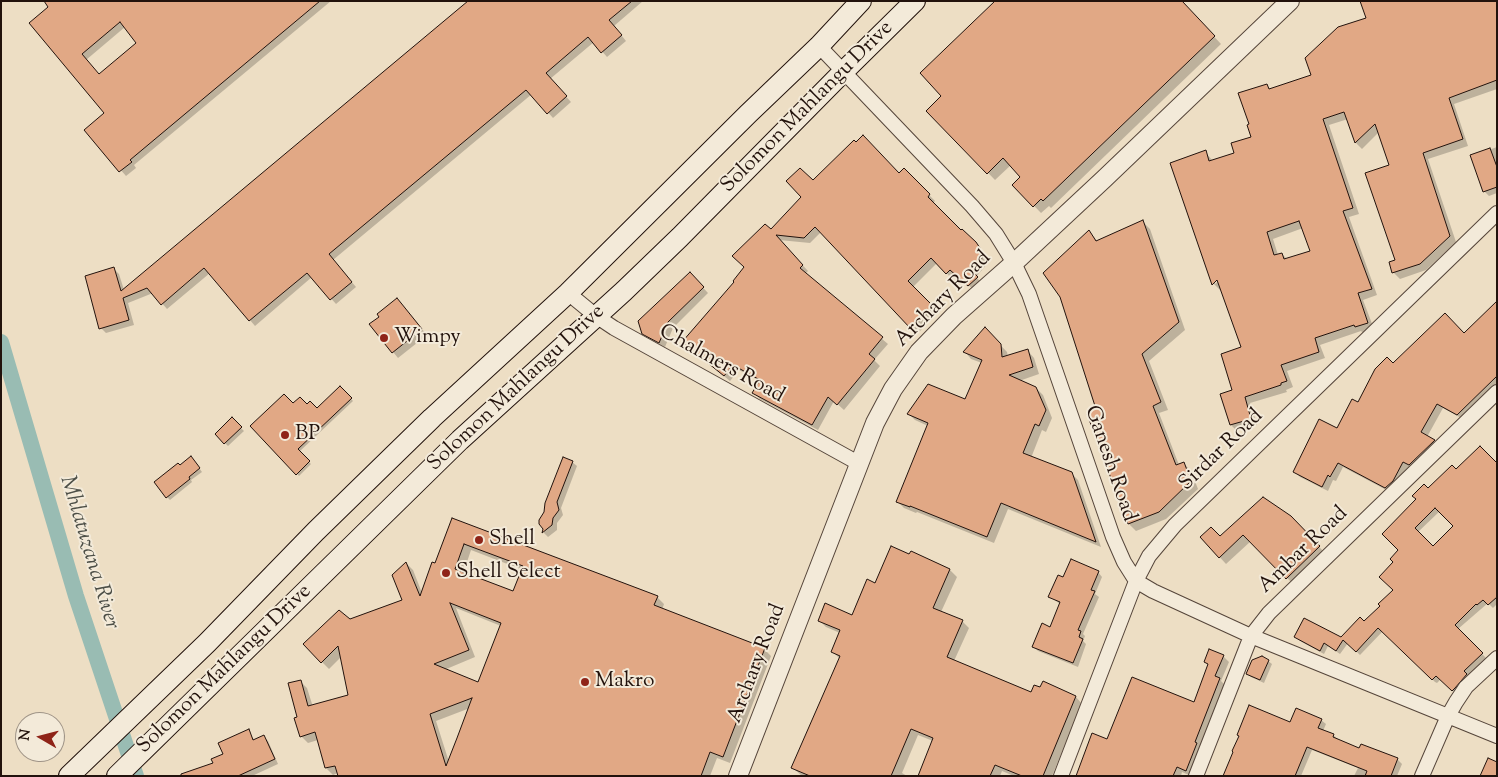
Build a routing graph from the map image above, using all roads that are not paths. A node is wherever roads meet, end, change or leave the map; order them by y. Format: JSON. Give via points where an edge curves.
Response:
{"nodes":[{"id":1,"x":861,"y":1,"type":"edge"},
{"id":2,"x":916,"y":1,"type":"edge"},
{"id":3,"x":1290,"y":1,"type":"edge"},
{"id":4,"x":819,"y":46,"type":"junction"},
{"id":5,"x":843,"y":72,"type":"junction"},
{"id":6,"x":1497,"y":213,"type":"edge"},
{"id":7,"x":1014,"y":263,"type":"junction"},
{"id":8,"x":568,"y":293,"type":"junction"},
{"id":9,"x":596,"y":316,"type":"junction"},
{"id":10,"x":1497,"y":392,"type":"edge"},
{"id":11,"x":860,"y":464,"type":"junction"},
{"id":12,"x":1136,"y":582,"type":"junction"},
{"id":13,"x":1251,"y":636,"type":"junction"},
{"id":14,"x":1497,"y":658,"type":"edge"},
{"id":15,"x":1448,"y":716,"type":"junction"},
{"id":16,"x":1497,"y":736,"type":"edge"},
{"id":17,"x":69,"y":776,"type":"edge"},
{"id":18,"x":117,"y":776,"type":"edge"},
{"id":19,"x":738,"y":776,"type":"edge"},
{"id":20,"x":1061,"y":776,"type":"edge"},
{"id":21,"x":1196,"y":776,"type":"edge"},
{"id":22,"x":1422,"y":776,"type":"edge"}],
"edges":[{"from":1,"to":4,"type":"main road","name":"Solomon Mahlangu Drive"},
{"from":2,"to":5,"type":"main road","name":"Solomon Mahlangu Drive"},
{"from":3,"to":7,"type":"street","name":"Archary Road"},
{"from":4,"to":5,"type":"street","name":"Ganesh Road"},
{"from":4,"to":8,"type":"main road","name":"Solomon Mahlangu Drive"},
{"from":5,"to":7,"type":"street","name":"Ganesh Road","via":[[972,206],[996,234]]},
{"from":5,"to":9,"type":"main road","name":"Solomon Mahlangu Drive","via":[[680,237]]},
{"from":6,"to":12,"type":"street","name":"Sirdar Road","via":[[1175,525],[1150,556]]},
{"from":7,"to":11,"type":"street","name":"Archary Road","via":[[919,352],[893,389]]},
{"from":7,"to":12,"type":"street","name":"Ganesh Road","via":[[1029,294],[1113,537]]},
{"from":8,"to":9,"type":"street","name":"Chalmers Road"},
{"from":8,"to":17,"type":"main road","name":"Solomon Mahlangu Drive","via":[[432,418]]},
{"from":9,"to":11,"type":"street","name":"Chalmers Road"},
{"from":9,"to":18,"type":"main road","name":"Solomon Mahlangu Drive","via":[[460,440]]},
{"from":10,"to":13,"type":"street","name":"Ambar Road","via":[[1269,613]]},
{"from":11,"to":19,"type":"street","name":"Archary Road"},
{"from":12,"to":13,"type":"street"},
{"from":12,"to":20,"type":"street","name":"Sirdar Road"},
{"from":13,"to":15,"type":"street"},
{"from":13,"to":21,"type":"street","name":"Ambar Road"},
{"from":14,"to":15,"type":"street","via":[[1466,687]]},
{"from":15,"to":16,"type":"street"},
{"from":15,"to":22,"type":"street"}]}
